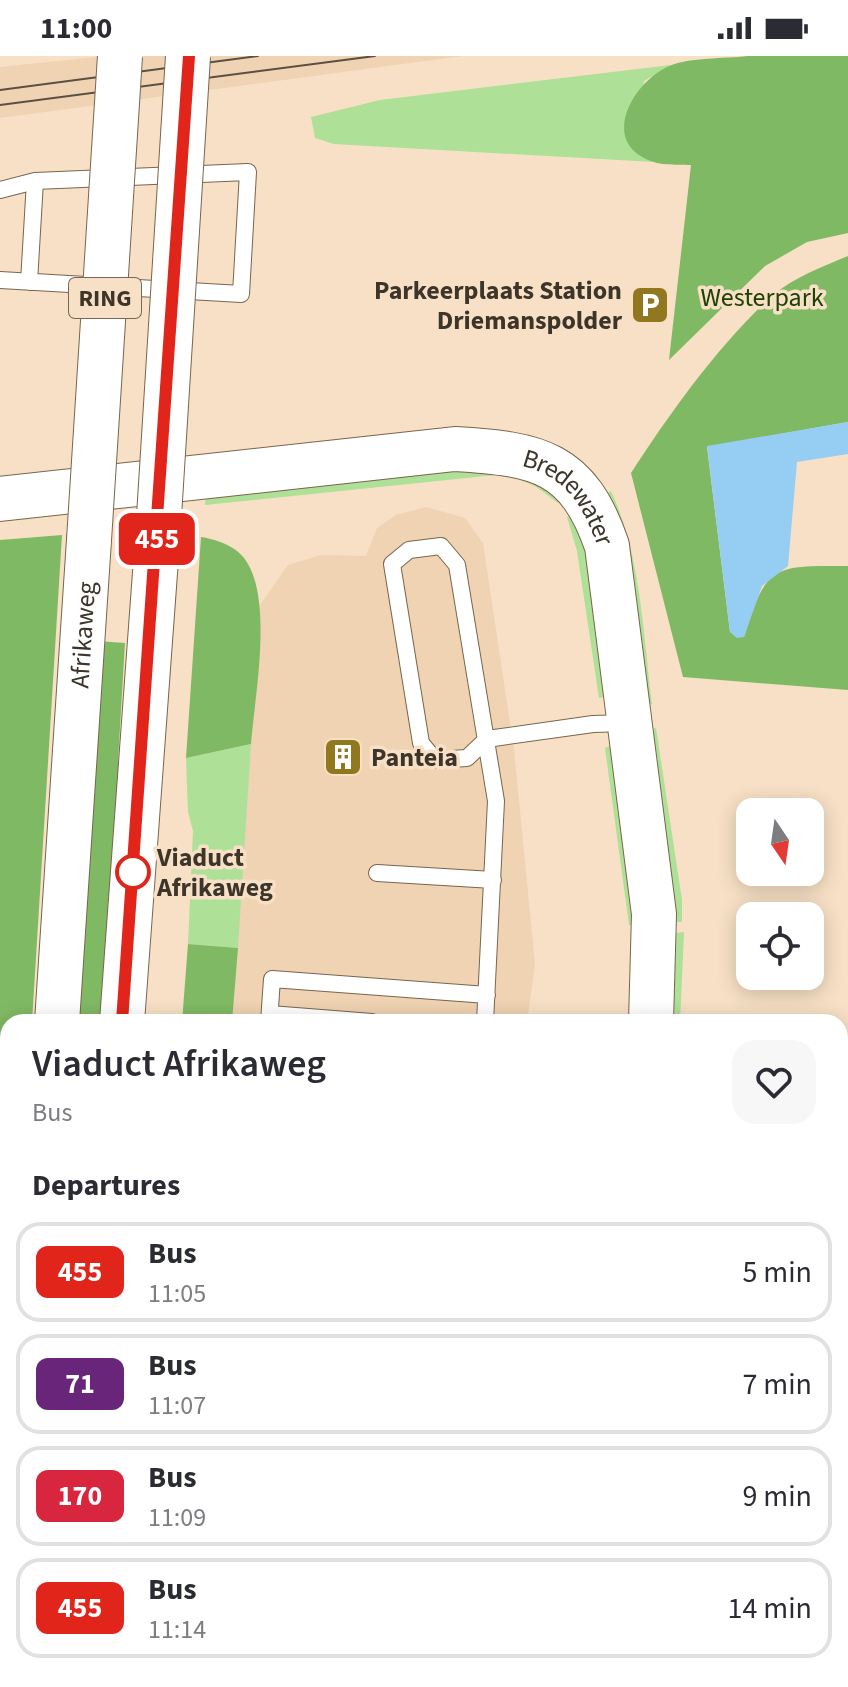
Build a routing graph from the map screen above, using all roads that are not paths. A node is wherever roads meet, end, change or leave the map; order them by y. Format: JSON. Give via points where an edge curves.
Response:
{"nodes":[{"id":1,"x":120,"y":56,"type":"edge"},
{"id":2,"x":188,"y":56,"type":"edge"},
{"id":3,"x":35,"y":181,"type":"junction"},
{"id":4,"x":0,"y":190,"type":"edge"},
{"id":5,"x":0,"y":280,"type":"edge"},
{"id":6,"x":29,"y":282,"type":"junction"},
{"id":7,"x":0,"y":499,"type":"edge"},
{"id":8,"x":628,"y":723,"type":"junction"},
{"id":9,"x":487,"y":739,"type":"junction"},
{"id":10,"x":377,"y":873,"type":"dead end"},
{"id":11,"x":493,"y":880,"type":"junction"},
{"id":12,"x":487,"y":995,"type":"junction"},
{"id":13,"x":58,"y":1014,"type":"edge"},
{"id":14,"x":123,"y":1014,"type":"edge"},
{"id":15,"x":270,"y":1014,"type":"edge"},
{"id":16,"x":486,"y":1014,"type":"edge"},
{"id":17,"x":651,"y":1014,"type":"edge"}],
"edges":[{"from":1,"to":13,"type":"main road","name":"Afrikaweg","number":"RING","bridge":true},
{"from":2,"to":14,"type":"main road","number":"RING","bridge":true},
{"from":3,"to":4,"type":"lane"},
{"from":3,"to":6,"type":"lane"},
{"from":3,"to":6,"type":"lane","via":[[248,172],[241,294]]},
{"from":5,"to":6,"type":"lane"},
{"from":7,"to":8,"type":"main road","name":"Bredewater","via":[[455,449],[516,453],[563,474],[584,495],[598,521],[607,546]]},
{"from":8,"to":9,"type":"lane"},
{"from":8,"to":17,"type":"main road","name":"Bredewater","via":[[654,914]]},
{"from":9,"to":9,"type":"lane","via":[[457,565],[441,546],[409,550],[392,564],[421,743],[435,760],[467,758]]},
{"from":9,"to":11,"type":"lane","via":[[496,801]]},
{"from":10,"to":11,"type":"lane"},
{"from":11,"to":12,"type":"lane"},
{"from":12,"to":15,"type":"lane","via":[[272,979]]},
{"from":12,"to":16,"type":"lane"}]}
